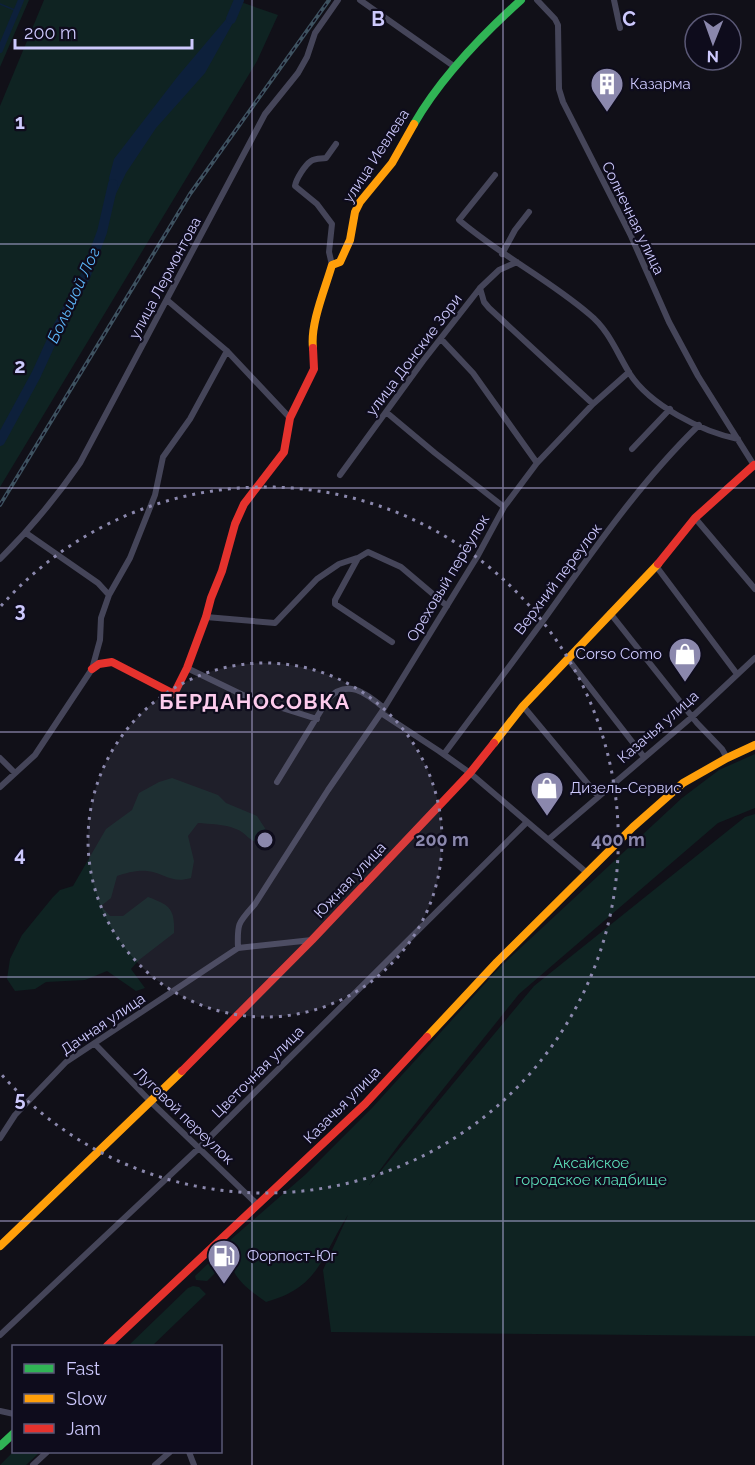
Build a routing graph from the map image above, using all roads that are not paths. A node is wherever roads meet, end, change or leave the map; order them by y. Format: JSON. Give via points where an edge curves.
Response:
{"nodes":[{"id":1,"x":338,"y":0,"type":"edge"},
{"id":2,"x":360,"y":0,"type":"edge"},
{"id":3,"x":521,"y":0,"type":"edge"},
{"id":4,"x":537,"y":0,"type":"edge"},
{"id":5,"x":614,"y":0,"type":"edge"},
{"id":6,"x":620,"y":28,"type":"dead end"},
{"id":7,"x":455,"y":67,"type":"junction"},
{"id":8,"x":336,"y":144,"type":"dead end"},
{"id":9,"x":495,"y":175,"type":"dead end"},
{"id":10,"x":529,"y":212,"type":"dead end"},
{"id":11,"x":502,"y":254,"type":"junction"},
{"id":12,"x":518,"y":262,"type":"junction"},
{"id":13,"x":332,"y":265,"type":"junction"},
{"id":14,"x":480,"y":288,"type":"junction"},
{"id":15,"x":167,"y":300,"type":"junction"},
{"id":16,"x":441,"y":339,"type":"junction"},
{"id":17,"x":227,"y":351,"type":"junction"},
{"id":18,"x":629,"y":372,"type":"junction"},
{"id":19,"x":593,"y":404,"type":"junction"},
{"id":20,"x":670,"y":409,"type":"junction"},
{"id":21,"x":386,"y":412,"type":"junction"},
{"id":22,"x":290,"y":418,"type":"junction"},
{"id":23,"x":699,"y":425,"type":"junction"},
{"id":24,"x":738,"y":439,"type":"junction"},
{"id":25,"x":632,"y":449,"type":"dead end"},
{"id":26,"x":537,"y":463,"type":"junction"},
{"id":27,"x":754,"y":466,"type":"edge"},
{"id":28,"x":340,"y":475,"type":"dead end"},
{"id":29,"x":504,"y":507,"type":"junction"},
{"id":30,"x":694,"y":518,"type":"junction"},
{"id":31,"x":26,"y":533,"type":"junction"},
{"id":32,"x":358,"y":558,"type":"junction"},
{"id":33,"x":0,"y":559,"type":"edge"},
{"id":34,"x":656,"y":566,"type":"junction"},
{"id":35,"x":755,"y":589,"type":"edge"},
{"id":36,"x":109,"y":594,"type":"junction"},
{"id":37,"x":447,"y":606,"type":"junction"},
{"id":38,"x":610,"y":613,"type":"junction"},
{"id":39,"x":206,"y":617,"type":"junction"},
{"id":40,"x":393,"y":642,"type":"dead end"},
{"id":41,"x":755,"y":658,"type":"edge"},
{"id":42,"x":568,"y":659,"type":"junction"},
{"id":43,"x":187,"y":668,"type":"junction"},
{"id":44,"x":92,"y":669,"type":"junction"},
{"id":45,"x":737,"y":674,"type":"junction"},
{"id":46,"x":524,"y":706,"type":"junction"},
{"id":47,"x":382,"y":711,"type":"junction"},
{"id":48,"x":693,"y":716,"type":"junction"},
{"id":49,"x":317,"y":718,"type":"junction"},
{"id":50,"x":755,"y":745,"type":"edge"},
{"id":51,"x":444,"y":754,"type":"junction"},
{"id":52,"x":0,"y":758,"type":"edge"},
{"id":53,"x":644,"y":758,"type":"junction"},
{"id":54,"x":727,"y":758,"type":"junction"},
{"id":55,"x":14,"y":772,"type":"junction"},
{"id":56,"x":470,"y":773,"type":"junction"},
{"id":57,"x":277,"y":782,"type":"dead end"},
{"id":58,"x":0,"y":787,"type":"edge"},
{"id":59,"x":598,"y":796,"type":"junction"},
{"id":60,"x":527,"y":822,"type":"junction"},
{"id":61,"x":549,"y":839,"type":"junction"},
{"id":62,"x":586,"y":872,"type":"junction"},
{"id":63,"x":312,"y":940,"type":"junction"},
{"id":64,"x":238,"y":948,"type":"junction"},
{"id":65,"x":94,"y":1044,"type":"junction"},
{"id":66,"x":151,"y":1102,"type":"junction"},
{"id":67,"x":0,"y":1138,"type":"edge"},
{"id":68,"x":200,"y":1147,"type":"junction"},
{"id":69,"x":258,"y":1205,"type":"junction"},
{"id":70,"x":0,"y":1246,"type":"edge"},
{"id":71,"x":0,"y":1335,"type":"edge"},
{"id":72,"x":109,"y":1345,"type":"edge"},
{"id":73,"x":12,"y":1435,"type":"edge"},
{"id":74,"x":0,"y":1446,"type":"edge"},
{"id":75,"x":46,"y":1453,"type":"edge"},
{"id":76,"x":169,"y":1453,"type":"edge"},
{"id":77,"x":33,"y":1465,"type":"edge"},
{"id":78,"x":156,"y":1465,"type":"edge"}],
"edges":[{"from":1,"to":15,"type":"street","name":"улица Лермонтова","via":[[315,33],[298,73],[265,114]]},
{"from":2,"to":7,"type":"street"},
{"from":3,"to":7,"type":"street","name":"улица Иевлева"},
{"from":4,"to":24,"type":"street","name":"Солнечная улица","via":[[558,25],[559,89],[563,102],[631,236],[669,322]]},
{"from":5,"to":6,"type":"street"},
{"from":7,"to":13,"type":"street","name":"улица Иевлева","via":[[424,107],[392,163],[360,202],[350,240],[340,262]]},
{"from":8,"to":13,"type":"street","via":[[326,158],[308,163],[295,181],[295,186],[317,204],[332,224]]},
{"from":9,"to":11,"type":"street","via":[[459,220]]},
{"from":10,"to":11,"type":"street"},
{"from":11,"to":12,"type":"street"},
{"from":12,"to":14,"type":"street","name":"улица Донские Зори","via":[[499,270]]},
{"from":12,"to":18,"type":"street","via":[[601,325]]},
{"from":13,"to":22,"type":"street","name":"улица Иевлева","via":[[314,327],[314,369]]},
{"from":14,"to":16,"type":"street","name":"улица Донские Зори"},
{"from":14,"to":19,"type":"street","via":[[489,308]]},
{"from":15,"to":17,"type":"street"},
{"from":15,"to":31,"type":"street","name":"улица Лермонтова","via":[[80,463]]},
{"from":16,"to":21,"type":"street","name":"улица Донские Зори"},
{"from":16,"to":26,"type":"street","via":[[473,373]]},
{"from":17,"to":22,"type":"street"},
{"from":17,"to":36,"type":"street","via":[[190,419],[163,457],[155,495],[130,558]]},
{"from":18,"to":19,"type":"street","name":"Ореховый переулок"},
{"from":18,"to":20,"type":"street","via":[[645,393]]},
{"from":19,"to":26,"type":"street","name":"Ореховый переулок"},
{"from":20,"to":23,"type":"street"},
{"from":20,"to":25,"type":"street"},
{"from":21,"to":28,"type":"street","name":"улица Донские Зори"},
{"from":21,"to":29,"type":"street"},
{"from":22,"to":39,"type":"street","name":"улица Иевлева","via":[[284,453],[244,504],[235,524]]},
{"from":23,"to":24,"type":"street","via":[[720,436]]},
{"from":23,"to":51,"type":"street","name":"Верхний переулок","via":[[652,475],[572,578]]},
{"from":24,"to":27,"type":"street","name":"Солнечная улица"},
{"from":26,"to":29,"type":"street","name":"Ореховый переулок"},
{"from":27,"to":30,"type":"street","name":"Южная улица"},
{"from":29,"to":37,"type":"street","name":"Ореховый переулок"},
{"from":30,"to":34,"type":"street","name":"Южная улица"},
{"from":30,"to":35,"type":"street"},
{"from":31,"to":33,"type":"street","name":"улица Лермонтова"},
{"from":31,"to":36,"type":"street"},
{"from":32,"to":37,"type":"street","via":[[368,552],[401,567]]},
{"from":32,"to":39,"type":"street","via":[[339,564],[317,579],[275,623]]},
{"from":32,"to":40,"type":"street","via":[[335,604]]},
{"from":34,"to":38,"type":"street","name":"Южная улица"},
{"from":34,"to":45,"type":"street"},
{"from":36,"to":44,"type":"street"},
{"from":37,"to":47,"type":"street","name":"Ореховый переулок"},
{"from":38,"to":42,"type":"street","name":"Южная улица"},
{"from":38,"to":48,"type":"street"},
{"from":39,"to":43,"type":"street","name":"улица Иевлева"},
{"from":41,"to":45,"type":"street","name":"Казачья улица"},
{"from":42,"to":46,"type":"street","name":"Южная улица"},
{"from":42,"to":53,"type":"street"},
{"from":43,"to":44,"type":"street","name":"улица Иевлева","via":[[174,694],[112,662]]},
{"from":43,"to":49,"type":"street","via":[[247,697]]},
{"from":44,"to":55,"type":"street","via":[[35,755]]},
{"from":45,"to":48,"type":"street","name":"Казачья улица"},
{"from":46,"to":56,"type":"street","name":"Южная улица"},
{"from":46,"to":59,"type":"street"},
{"from":47,"to":49,"type":"street","via":[[372,698],[345,688],[328,699]]},
{"from":47,"to":51,"type":"street"},
{"from":47,"to":64,"type":"street","name":"Ореховый переулок","via":[[255,904],[241,919],[237,928]]},
{"from":48,"to":53,"type":"street","name":"Казачья улица"},
{"from":48,"to":54,"type":"street"},
{"from":49,"to":57,"type":"street"},
{"from":50,"to":54,"type":"street","name":"Казачья улица"},
{"from":51,"to":56,"type":"street"},
{"from":52,"to":55,"type":"street"},
{"from":53,"to":59,"type":"street","name":"Казачья улица"},
{"from":54,"to":62,"type":"street","name":"Казачья улица","via":[[683,783]]},
{"from":55,"to":58,"type":"street"},
{"from":56,"to":60,"type":"street"},
{"from":56,"to":63,"type":"street","name":"Южная улица"},
{"from":59,"to":61,"type":"street","name":"Казачья улица"},
{"from":60,"to":61,"type":"street"},
{"from":60,"to":68,"type":"street","name":"Цветочная улица"},
{"from":61,"to":62,"type":"street"},
{"from":62,"to":69,"type":"street","name":"Казачья улица","via":[[365,1104]]},
{"from":63,"to":64,"type":"street"},
{"from":63,"to":66,"type":"street","name":"Южная улица"},
{"from":64,"to":65,"type":"street","name":"Дачная улица"},
{"from":65,"to":66,"type":"street","name":"Луговой переулок"},
{"from":65,"to":67,"type":"street","name":"Дачная улица","via":[[66,1062],[15,1115]]},
{"from":66,"to":68,"type":"street","name":"Луговой переулок"},
{"from":66,"to":70,"type":"street","name":"Южная улица"},
{"from":68,"to":69,"type":"street","name":"Луговой переулок"},
{"from":68,"to":71,"type":"street","name":"Цветочная улица"},
{"from":69,"to":72,"type":"street","name":"Казачья улица"},
{"from":73,"to":74,"type":"street"},
{"from":75,"to":77,"type":"street"},
{"from":76,"to":78,"type":"street"}]}
